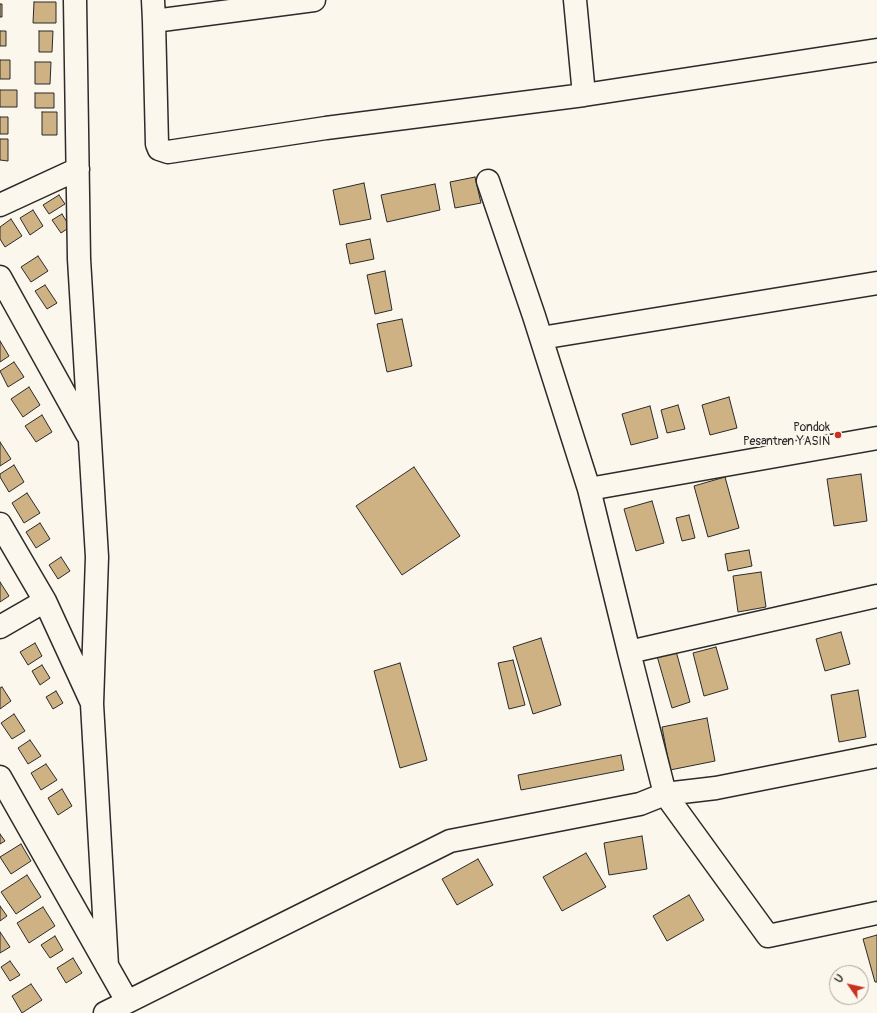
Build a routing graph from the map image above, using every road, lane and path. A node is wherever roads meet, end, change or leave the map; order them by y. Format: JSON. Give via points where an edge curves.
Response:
{"nodes":[{"id":1,"x":75,"y":0,"type":"edge"},
{"id":2,"x":314,"y":0,"type":"edge"},
{"id":3,"x":575,"y":0,"type":"edge"},
{"id":4,"x":154,"y":11,"type":"edge"},
{"id":5,"x":877,"y":50,"type":"edge"},
{"id":6,"x":584,"y":95,"type":"junction"},
{"id":7,"x":78,"y":170,"type":"junction"},
{"id":8,"x":488,"y":181,"type":"dead end"},
{"id":9,"x":0,"y":205,"type":"edge"},
{"id":10,"x":0,"y":277,"type":"edge"},
{"id":11,"x":877,"y":283,"type":"edge"},
{"id":12,"x":541,"y":338,"type":"junction"},
{"id":13,"x":89,"y":438,"type":"junction"},
{"id":14,"x":877,"y":438,"type":"edge"},
{"id":15,"x":589,"y":489,"type":"junction"},
{"id":16,"x":0,"y":524,"type":"edge"},
{"id":17,"x":877,"y":596,"type":"edge"},
{"id":18,"x":45,"y":601,"type":"junction"},
{"id":19,"x":0,"y":627,"type":"edge"},
{"id":20,"x":629,"y":652,"type":"junction"},
{"id":21,"x":92,"y":704,"type":"junction"},
{"id":22,"x":877,"y":756,"type":"edge"},
{"id":23,"x":0,"y":777,"type":"edge"},
{"id":24,"x":665,"y":794,"type":"junction"},
{"id":25,"x":877,"y":913,"type":"edge"},
{"id":26,"x":107,"y":966,"type":"junction"},
{"id":27,"x":127,"y":1002,"type":"junction"},
{"id":28,"x":105,"y":1013,"type":"edge"}],
"edges":[{"from":1,"to":7,"type":"street"},
{"from":2,"to":4,"type":"street"},
{"from":3,"to":6,"type":"street"},
{"from":4,"to":6,"type":"street","via":[[157,144],[159,149],[168,152],[326,128]]},
{"from":5,"to":6,"type":"street"},
{"from":7,"to":9,"type":"street"},
{"from":7,"to":13,"type":"street","via":[[78,259]]},
{"from":8,"to":12,"type":"street"},
{"from":10,"to":13,"type":"street"},
{"from":11,"to":12,"type":"street"},
{"from":12,"to":15,"type":"street"},
{"from":13,"to":21,"type":"street","via":[[97,557]]},
{"from":14,"to":15,"type":"street"},
{"from":15,"to":20,"type":"street"},
{"from":16,"to":18,"type":"street"},
{"from":17,"to":20,"type":"street"},
{"from":18,"to":19,"type":"street"},
{"from":18,"to":21,"type":"street"},
{"from":20,"to":24,"type":"street"},
{"from":21,"to":26,"type":"street"},
{"from":22,"to":24,"type":"street","via":[[716,788]]},
{"from":23,"to":26,"type":"street"},
{"from":24,"to":25,"type":"street","via":[[768,936]]},
{"from":24,"to":27,"type":"street","via":[[640,804],[450,841]]},
{"from":26,"to":27,"type":"street"},
{"from":27,"to":28,"type":"street"}]}
